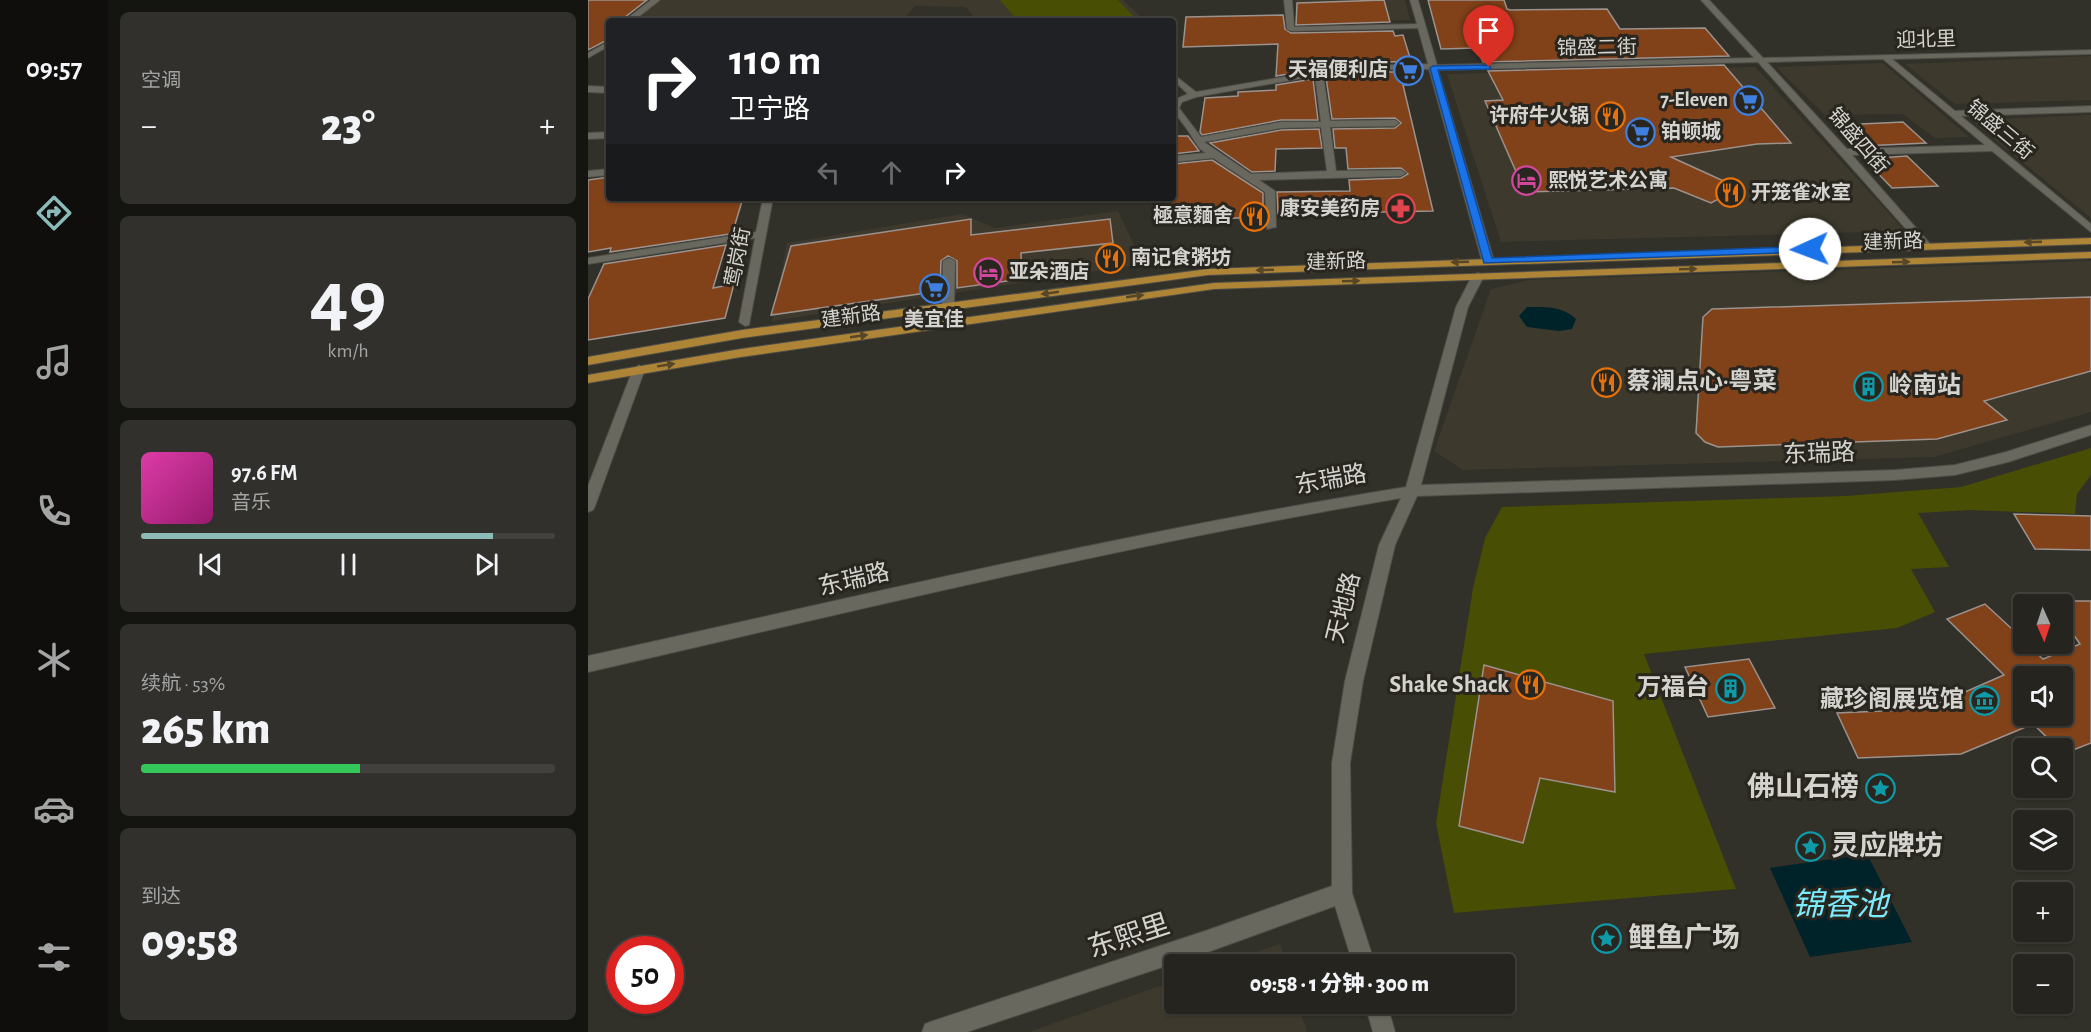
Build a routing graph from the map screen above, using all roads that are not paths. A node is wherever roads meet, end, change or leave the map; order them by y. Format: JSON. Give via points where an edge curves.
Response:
{"nodes":[{"id":1,"x":656,"y":0,"type":"edge"},
{"id":2,"x":1288,"y":0,"type":"edge"},
{"id":3,"x":1414,"y":0,"type":"edge"},
{"id":4,"x":1705,"y":0,"type":"edge"},
{"id":5,"x":632,"y":18,"type":"edge"},
{"id":6,"x":1421,"y":26,"type":"junction"},
{"id":7,"x":606,"y":45,"type":"edge"},
{"id":8,"x":2091,"y":52,"type":"edge"},
{"id":9,"x":588,"y":56,"type":"edge"},
{"id":10,"x":1886,"y":58,"type":"junction"},
{"id":11,"x":1762,"y":62,"type":"junction"},
{"id":12,"x":1433,"y":67,"type":"junction"},
{"id":13,"x":1319,"y":73,"type":"junction"},
{"id":14,"x":1176,"y":80,"type":"edge"},
{"id":15,"x":588,"y":89,"type":"edge"},
{"id":16,"x":606,"y":90,"type":"edge"},
{"id":17,"x":1194,"y":94,"type":"junction"},
{"id":18,"x":1176,"y":105,"type":"edge"},
{"id":19,"x":2091,"y":109,"type":"edge"},
{"id":20,"x":1176,"y":114,"type":"edge"},
{"id":21,"x":1953,"y":114,"type":"junction"},
{"id":22,"x":1395,"y":123,"type":"dead end"},
{"id":23,"x":1326,"y":124,"type":"junction"},
{"id":24,"x":606,"y":135,"type":"edge"},
{"id":25,"x":588,"y":136,"type":"edge"},
{"id":26,"x":1198,"y":140,"type":"junction"},
{"id":27,"x":1994,"y":148,"type":"junction"},
{"id":28,"x":1844,"y":152,"type":"junction"},
{"id":29,"x":1215,"y":155,"type":"junction"},
{"id":30,"x":1176,"y":159,"type":"edge"},
{"id":31,"x":606,"y":172,"type":"edge"},
{"id":32,"x":1401,"y":173,"type":"dead end"},
{"id":33,"x":588,"y":174,"type":"edge"},
{"id":34,"x":1332,"y":174,"type":"junction"},
{"id":35,"x":1248,"y":177,"type":"junction"},
{"id":36,"x":767,"y":201,"type":"edge"},
{"id":37,"x":1270,"y":227,"type":"dead end"},
{"id":38,"x":2091,"y":229,"type":"edge"},
{"id":39,"x":761,"y":234,"type":"junction"},
{"id":40,"x":2091,"y":241,"type":"edge"},
{"id":41,"x":1926,"y":245,"type":"junction"},
{"id":42,"x":2091,"y":255,"type":"edge"},
{"id":43,"x":588,"y":261,"type":"edge"},
{"id":44,"x":949,"y":261,"type":"dead end"},
{"id":45,"x":1488,"y":261,"type":"junction"},
{"id":46,"x":1478,"y":276,"type":"junction"},
{"id":47,"x":948,"y":307,"type":"junction"},
{"id":48,"x":744,"y":322,"type":"dead end"},
{"id":49,"x":588,"y":360,"type":"edge"},
{"id":50,"x":639,"y":369,"type":"junction"},
{"id":51,"x":588,"y":379,"type":"edge"},
{"id":52,"x":2091,"y":430,"type":"edge"},
{"id":53,"x":1412,"y":491,"type":"junction"},
{"id":54,"x":588,"y":506,"type":"edge"},
{"id":55,"x":588,"y":664,"type":"edge"},
{"id":56,"x":1342,"y":893,"type":"junction"},
{"id":57,"x":1361,"y":954,"type":"edge"},
{"id":58,"x":1379,"y":1014,"type":"edge"},
{"id":59,"x":933,"y":1032,"type":"edge"},
{"id":60,"x":1384,"y":1032,"type":"edge"}],
"edges":[{"from":1,"to":5,"type":"street"},
{"from":2,"to":6,"type":"street","via":[[1291,29]]},
{"from":3,"to":6,"type":"street"},
{"from":4,"to":11,"type":"street","name":"锦盛四街"},
{"from":6,"to":12,"type":"street"},
{"from":7,"to":9,"type":"street"},
{"from":8,"to":10,"type":"street","name":"迎北里"},
{"from":10,"to":11,"type":"street","name":"迎北里"},
{"from":10,"to":21,"type":"street","name":"锦盛三街"},
{"from":11,"to":12,"type":"street","name":"锦盛二街"},
{"from":11,"to":28,"type":"street","name":"锦盛四街"},
{"from":12,"to":13,"type":"street","name":"锦盛二街","via":[[1347,68]]},
{"from":12,"to":45,"type":"street"},
{"from":13,"to":17,"type":"street","name":"锦盛二街"},
{"from":13,"to":23,"type":"street"},
{"from":14,"to":17,"type":"street"},
{"from":15,"to":16,"type":"street"},
{"from":17,"to":18,"type":"street"},
{"from":19,"to":21,"type":"street"},
{"from":20,"to":26,"type":"street"},
{"from":21,"to":27,"type":"street","name":"锦盛三街"},
{"from":22,"to":23,"type":"street"},
{"from":23,"to":26,"type":"street","via":[[1281,125]]},
{"from":23,"to":34,"type":"street"},
{"from":24,"to":25,"type":"street"},
{"from":26,"to":29,"type":"street"},
{"from":27,"to":28,"type":"street"},
{"from":27,"to":38,"type":"street","name":"锦盛三街"},
{"from":28,"to":41,"type":"street","name":"锦盛四街"},
{"from":29,"to":30,"type":"street"},
{"from":29,"to":35,"type":"street"},
{"from":31,"to":33,"type":"street"},
{"from":32,"to":34,"type":"street"},
{"from":34,"to":35,"type":"street"},
{"from":35,"to":37,"type":"street","via":[[1270,191]]},
{"from":36,"to":39,"type":"street","name":"莺岗街"},
{"from":39,"to":43,"type":"street"},
{"from":39,"to":48,"type":"street","name":"莺岗街"},
{"from":40,"to":41,"type":"main road","name":"建新路","one_way":true},
{"from":41,"to":45,"type":"main road","name":"建新路"},
{"from":46,"to":42,"type":"main road","name":"建新路","one_way":true},
{"from":44,"to":47,"type":"street"},
{"from":45,"to":47,"type":"main road","name":"建新路","one_way":true,"via":[[1208,272]]},
{"from":50,"to":46,"type":"main road","name":"建新路","one_way":true,"via":[[1214,286]]},
{"from":46,"to":53,"type":"street","name":"天地路","via":[[1462,307]]},
{"from":47,"to":49,"type":"main road","name":"建新路","via":[[742,334]]},
{"from":50,"to":51,"type":"main road","name":"建新路"},
{"from":50,"to":54,"type":"street"},
{"from":52,"to":53,"type":"street","name":"东瑞路","via":[[1955,470],[1895,476]]},
{"from":53,"to":55,"type":"street","name":"东瑞路","via":[[1303,508]]},
{"from":53,"to":56,"type":"street","name":"天地路","via":[[1387,544],[1354,681],[1341,763]]},
{"from":56,"to":57,"type":"street","name":"天地路"},
{"from":56,"to":59,"type":"street","name":"东熙里"},
{"from":58,"to":60,"type":"street"}]}
